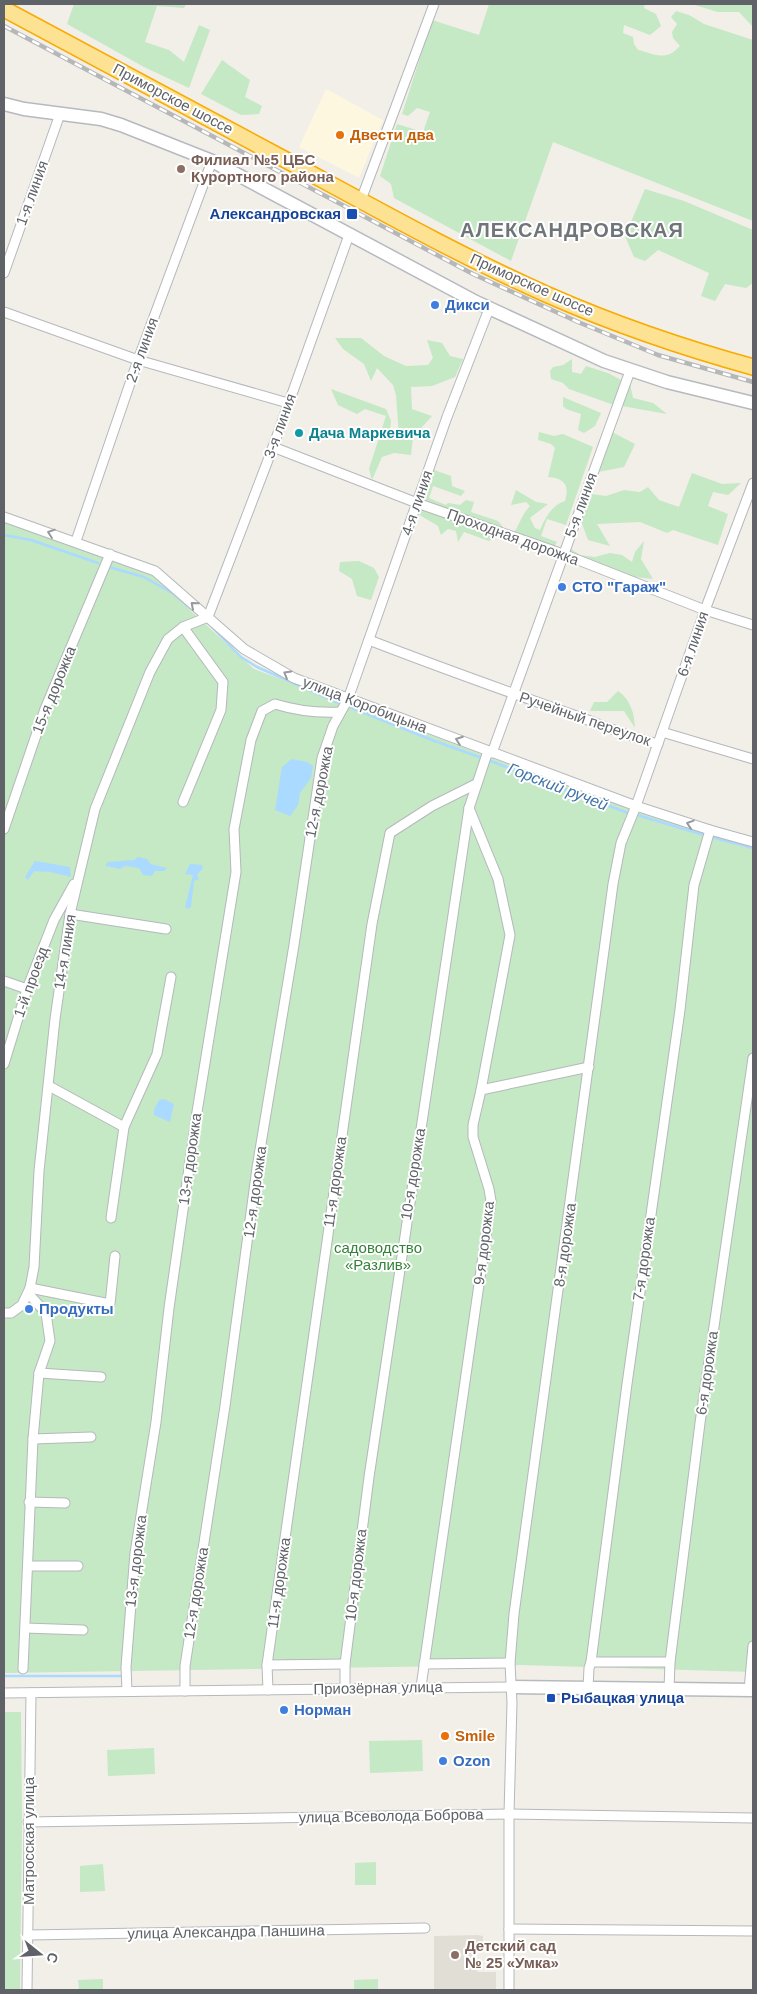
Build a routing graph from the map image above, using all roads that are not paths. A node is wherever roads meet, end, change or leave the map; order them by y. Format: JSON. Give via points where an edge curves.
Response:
{"nodes":[{"id":1,"x":8,"y":4,"type":"edge"},
{"id":2,"x":434,"y":4,"type":"edge"},
{"id":3,"x":4,"y":10,"type":"edge"},
{"id":4,"x":4,"y":104,"type":"edge"},
{"id":5,"x":60,"y":114,"type":"junction"},
{"id":6,"x":212,"y":161,"type":"junction"},
{"id":7,"x":362,"y":196,"type":"junction"},
{"id":8,"x":349,"y":235,"type":"junction"},
{"id":9,"x":4,"y":273,"type":"edge"},
{"id":10,"x":489,"y":309,"type":"junction"},
{"id":11,"x":4,"y":312,"type":"edge"},
{"id":12,"x":138,"y":360,"type":"junction"},
{"id":13,"x":753,"y":360,"type":"edge"},
{"id":14,"x":753,"y":367,"type":"edge"},
{"id":15,"x":630,"y":371,"type":"junction"},
{"id":16,"x":288,"y":403,"type":"junction"},
{"id":17,"x":753,"y":403,"type":"edge"},
{"id":18,"x":273,"y":447,"type":"junction"},
{"id":19,"x":753,"y":483,"type":"edge"},
{"id":20,"x":417,"y":503,"type":"junction"},
{"id":21,"x":4,"y":517,"type":"edge"},
{"id":22,"x":76,"y":541,"type":"junction"},
{"id":23,"x":110,"y":554,"type":"junction"},
{"id":24,"x":564,"y":554,"type":"junction"},
{"id":25,"x":705,"y":610,"type":"junction"},
{"id":26,"x":208,"y":617,"type":"junction"},
{"id":27,"x":753,"y":625,"type":"edge"},
{"id":28,"x":183,"y":627,"type":"junction"},
{"id":29,"x":369,"y":640,"type":"junction"},
{"id":30,"x":513,"y":694,"type":"junction"},
{"id":31,"x":348,"y":699,"type":"junction"},
{"id":32,"x":340,"y":712,"type":"junction"},
{"id":33,"x":662,"y":732,"type":"junction"},
{"id":34,"x":658,"y":744,"type":"junction"},
{"id":35,"x":490,"y":752,"type":"junction"},
{"id":36,"x":753,"y":759,"type":"edge"},
{"id":37,"x":476,"y":784,"type":"junction"},
{"id":38,"x":183,"y":802,"type":"dead end"},
{"id":39,"x":636,"y":806,"type":"junction"},
{"id":40,"x":469,"y":808,"type":"junction"},
{"id":41,"x":4,"y":828,"type":"edge"},
{"id":42,"x":710,"y":830,"type":"junction"},
{"id":43,"x":753,"y":842,"type":"edge"},
{"id":44,"x":79,"y":875,"type":"junction"},
{"id":45,"x":70,"y":914,"type":"junction"},
{"id":46,"x":166,"y":930,"type":"dead end"},
{"id":47,"x":171,"y":977,"type":"dead end"},
{"id":48,"x":4,"y":981,"type":"edge"},
{"id":49,"x":27,"y":989,"type":"junction"},
{"id":50,"x":753,"y":1058,"type":"edge"},
{"id":51,"x":4,"y":1064,"type":"edge"},
{"id":52,"x":589,"y":1067,"type":"junction"},
{"id":53,"x":49,"y":1086,"type":"junction"},
{"id":54,"x":482,"y":1090,"type":"junction"},
{"id":55,"x":124,"y":1127,"type":"junction"},
{"id":56,"x":111,"y":1218,"type":"dead end"},
{"id":57,"x":115,"y":1256,"type":"dead end"},
{"id":58,"x":29,"y":1290,"type":"junction"},
{"id":59,"x":4,"y":1313,"type":"edge"},
{"id":60,"x":40,"y":1373,"type":"junction"},
{"id":61,"x":101,"y":1377,"type":"dead end"},
{"id":62,"x":91,"y":1438,"type":"dead end"},
{"id":63,"x":33,"y":1440,"type":"junction"},
{"id":64,"x":29,"y":1502,"type":"junction"},
{"id":65,"x":65,"y":1503,"type":"dead end"},
{"id":66,"x":29,"y":1566,"type":"junction"},
{"id":67,"x":78,"y":1566,"type":"dead end"},
{"id":68,"x":25,"y":1628,"type":"junction"},
{"id":69,"x":83,"y":1630,"type":"dead end"},
{"id":70,"x":753,"y":1646,"type":"edge"},
{"id":71,"x":591,"y":1662,"type":"junction"},
{"id":72,"x":670,"y":1662,"type":"junction"},
{"id":73,"x":510,"y":1663,"type":"junction"},
{"id":74,"x":345,"y":1664,"type":"junction"},
{"id":75,"x":424,"y":1664,"type":"junction"},
{"id":76,"x":267,"y":1665,"type":"junction"},
{"id":77,"x":23,"y":1669,"type":"dead end"},
{"id":78,"x":421,"y":1687,"type":"junction"},
{"id":79,"x":511,"y":1687,"type":"junction"},
{"id":80,"x":345,"y":1688,"type":"junction"},
{"id":81,"x":588,"y":1688,"type":"junction"},
{"id":82,"x":669,"y":1689,"type":"junction"},
{"id":83,"x":268,"y":1690,"type":"junction"},
{"id":84,"x":751,"y":1690,"type":"edge"},
{"id":85,"x":127,"y":1691,"type":"junction"},
{"id":86,"x":185,"y":1691,"type":"junction"},
{"id":87,"x":4,"y":1693,"type":"edge"},
{"id":88,"x":31,"y":1693,"type":"junction"},
{"id":89,"x":508,"y":1814,"type":"junction"},
{"id":90,"x":753,"y":1818,"type":"edge"},
{"id":91,"x":28,"y":1822,"type":"junction"},
{"id":92,"x":424,"y":1928,"type":"dead end"},
{"id":93,"x":509,"y":1928,"type":"junction"},
{"id":94,"x":753,"y":1932,"type":"edge"},
{"id":95,"x":28,"y":1935,"type":"junction"},
{"id":96,"x":27,"y":1990,"type":"edge"},
{"id":97,"x":509,"y":1990,"type":"edge"}],
"edges":[{"from":1,"to":7,"type":"highway","name":"Приморское шоссе"},
{"from":2,"to":7,"type":"street"},
{"from":3,"to":7,"type":"highway","name":"Приморское шоссе"},
{"from":4,"to":5,"type":"street"},
{"from":5,"to":6,"type":"street","via":[[121,125]]},
{"from":5,"to":9,"type":"street","name":"1-я линия"},
{"from":6,"to":8,"type":"street"},
{"from":6,"to":12,"type":"street","name":"2-я линия"},
{"from":7,"to":13,"type":"highway","name":"Приморское шоссе","via":[[552,289],[681,338]]},
{"from":7,"to":14,"type":"highway","name":"Приморское шоссе","via":[[549,296],[678,345]]},
{"from":8,"to":10,"type":"street"},
{"from":8,"to":16,"type":"street","name":"3-я линия"},
{"from":10,"to":15,"type":"street"},
{"from":10,"to":20,"type":"street","name":"4-я линия"},
{"from":11,"to":12,"type":"street"},
{"from":12,"to":16,"type":"street"},
{"from":12,"to":22,"type":"street","name":"2-я линия"},
{"from":15,"to":17,"type":"street"},
{"from":15,"to":24,"type":"street","name":"5-я линия"},
{"from":16,"to":18,"type":"street","name":"3-я линия"},
{"from":18,"to":20,"type":"street","name":"Проходная дорожка"},
{"from":18,"to":26,"type":"street","name":"3-я линия"},
{"from":19,"to":25,"type":"street","name":"6-я линия"},
{"from":20,"to":24,"type":"street","name":"Проходная дорожка"},
{"from":20,"to":29,"type":"street","name":"4-я линия"},
{"from":22,"to":21,"type":"street","name":"улица Коробицына","one_way":true},
{"from":22,"to":23,"type":"street","name":"улица Коробицына"},
{"from":26,"to":23,"type":"street","name":"улица Коробицына","one_way":true,"via":[[155,571]]},
{"from":23,"to":41,"type":"street","name":"15-я дорожка","via":[[45,708]]},
{"from":24,"to":25,"type":"street","name":"Проходная дорожка"},
{"from":24,"to":30,"type":"street","name":"5-я линия"},
{"from":25,"to":27,"type":"street","name":"Проходная дорожка"},
{"from":25,"to":33,"type":"street","name":"6-я линия"},
{"from":26,"to":28,"type":"street","name":"14-я линия"},
{"from":31,"to":26,"type":"street","name":"улица Коробицына","one_way":true,"via":[[294,678],[244,649]]},
{"from":28,"to":38,"type":"street","via":[[223,682],[222,710]]},
{"from":28,"to":44,"type":"street","name":"14-я линия","via":[[168,639],[129,722],[95,809]]},
{"from":29,"to":30,"type":"street","name":"Ручейный переулок"},
{"from":29,"to":31,"type":"street","name":"4-я линия"},
{"from":30,"to":34,"type":"street","name":"Ручейный переулок","via":[[634,739]]},
{"from":30,"to":35,"type":"street","name":"5-я линия"},
{"from":31,"to":32,"type":"street","name":"12-я дорожка"},
{"from":35,"to":31,"type":"street","name":"улица Коробицына","one_way":true},
{"from":32,"to":85,"type":"street","name":"13-я дорожка","via":[[319,713],[275,704],[262,711],[251,740],[234,828],[236,872],[197,1112],[156,1422],[135,1553]]},
{"from":32,"to":86,"type":"street","name":"12-я дорожка","via":[[322,758],[257,1168],[185,1666]]},
{"from":33,"to":34,"type":"street","name":"6-я линия"},
{"from":33,"to":36,"type":"street"},
{"from":34,"to":39,"type":"street","name":"6-я линия"},
{"from":35,"to":37,"type":"street","name":"10-я дорожка"},
{"from":35,"to":39,"type":"street","name":"улица Коробицына"},
{"from":37,"to":40,"type":"street","name":"10-я дорожка"},
{"from":37,"to":76,"type":"street","name":"11-я дорожка","via":[[432,806],[390,833],[372,924]]},
{"from":42,"to":39,"type":"street","name":"улица Коробицына","one_way":true},
{"from":39,"to":52,"type":"street","name":"8-я дорожка","via":[[621,843],[613,884]]},
{"from":40,"to":54,"type":"street","name":"9-я дорожка","via":[[498,879],[510,935]]},
{"from":40,"to":74,"type":"street","name":"10-я дорожка","via":[[370,1468]]},
{"from":42,"to":43,"type":"street","name":"улица Коробицына"},
{"from":42,"to":71,"type":"street","name":"7-я дорожка","via":[[694,885],[680,1010]]},
{"from":44,"to":45,"type":"street","name":"14-я линия"},
{"from":44,"to":49,"type":"street","name":"1-й проезд","via":[[54,920]]},
{"from":45,"to":46,"type":"street"},
{"from":45,"to":53,"type":"street","name":"14-я линия"},
{"from":47,"to":55,"type":"street","via":[[157,1054]]},
{"from":48,"to":49,"type":"street"},
{"from":49,"to":51,"type":"street","name":"1-й проезд"},
{"from":50,"to":72,"type":"street","name":"6-я дорожка","via":[[700,1423]]},
{"from":52,"to":54,"type":"street"},
{"from":52,"to":73,"type":"street","name":"8-я дорожка"},
{"from":53,"to":55,"type":"street"},
{"from":53,"to":58,"type":"street","name":"14-я линия","via":[[39,1171],[34,1268]]},
{"from":54,"to":75,"type":"street","name":"9-я дорожка","via":[[473,1137],[490,1189],[490,1201]]},
{"from":55,"to":56,"type":"street"},
{"from":57,"to":58,"type":"street","via":[[110,1304]]},
{"from":58,"to":59,"type":"street","name":"14-я линия","via":[[22,1305],[11,1313]]},
{"from":58,"to":60,"type":"street","via":[[48,1322],[50,1341]]},
{"from":60,"to":61,"type":"street"},
{"from":60,"to":63,"type":"street"},
{"from":62,"to":63,"type":"street"},
{"from":63,"to":64,"type":"street"},
{"from":64,"to":65,"type":"street"},
{"from":64,"to":66,"type":"street"},
{"from":66,"to":67,"type":"street"},
{"from":66,"to":68,"type":"street"},
{"from":68,"to":69,"type":"street"},
{"from":68,"to":77,"type":"street"},
{"from":70,"to":84,"type":"street"},
{"from":71,"to":72,"type":"street"},
{"from":71,"to":81,"type":"street","name":"7-я дорожка"},
{"from":72,"to":82,"type":"street","name":"6-я дорожка"},
{"from":73,"to":75,"type":"street"},
{"from":73,"to":79,"type":"street","name":"8-я дорожка"},
{"from":74,"to":76,"type":"street"},
{"from":74,"to":80,"type":"street","name":"10-я дорожка"},
{"from":75,"to":78,"type":"street","name":"9-я дорожка"},
{"from":76,"to":83,"type":"street","name":"11-я дорожка"},
{"from":78,"to":79,"type":"street","name":"Приозёрная улица"},
{"from":78,"to":80,"type":"street","name":"Приозёрная улица"},
{"from":79,"to":81,"type":"street","name":"Приозёрная улица"},
{"from":79,"to":89,"type":"street"},
{"from":80,"to":83,"type":"street","name":"Приозёрная улица"},
{"from":81,"to":82,"type":"street","name":"Приозёрная улица"},
{"from":82,"to":84,"type":"street","name":"Приозёрная улица"},
{"from":83,"to":86,"type":"street","name":"Приозёрная улица"},
{"from":85,"to":86,"type":"street","name":"Приозёрная улица"},
{"from":85,"to":88,"type":"street","name":"Приозёрная улица"},
{"from":87,"to":88,"type":"street","name":"Приозёрная улица"},
{"from":88,"to":91,"type":"street","name":"Матросская улица"},
{"from":89,"to":90,"type":"street","name":"улица Всеволода Боброва"},
{"from":89,"to":91,"type":"street","name":"улица Всеволода Боброва"},
{"from":89,"to":93,"type":"street"},
{"from":91,"to":95,"type":"street","name":"Матросская улица"},
{"from":92,"to":95,"type":"street","name":"улица Александра Паншина"},
{"from":93,"to":94,"type":"street"},
{"from":93,"to":97,"type":"street"},
{"from":95,"to":96,"type":"street","name":"Матросская улица"}]}
